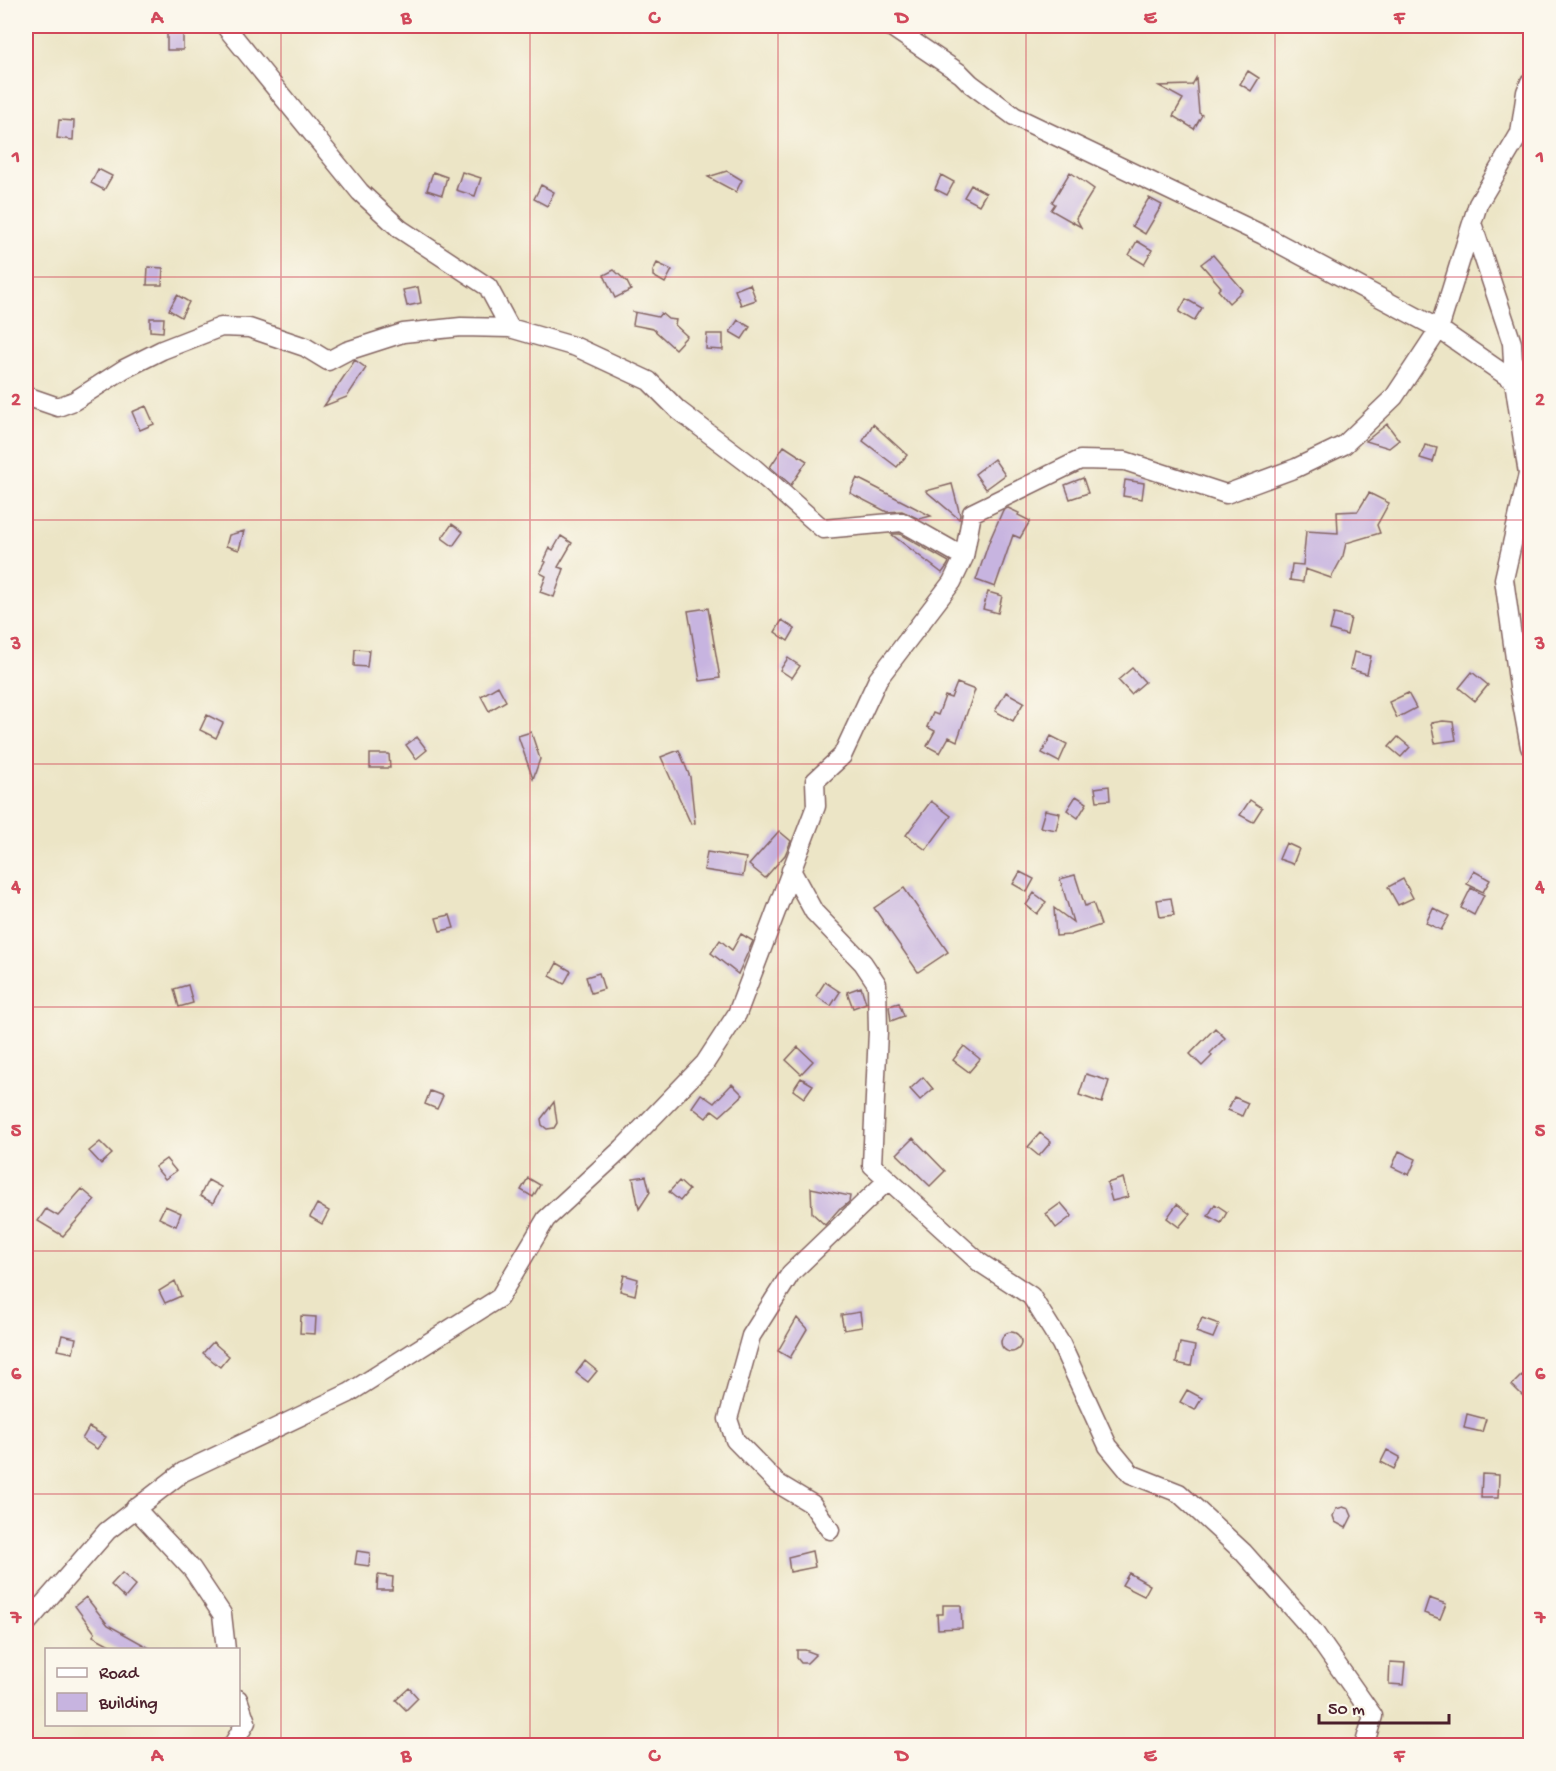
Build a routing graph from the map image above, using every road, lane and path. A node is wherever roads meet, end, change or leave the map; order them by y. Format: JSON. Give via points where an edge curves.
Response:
{"nodes":[{"id":1,"x":225,"y":26,"type":"edge"},
{"id":2,"x":890,"y":26,"type":"edge"},
{"id":3,"x":1530,"y":82,"type":"edge"},
{"id":4,"x":1472,"y":223,"type":"junction"},
{"id":5,"x":510,"y":328,"type":"junction"},
{"id":6,"x":1439,"y":329,"type":"junction"},
{"id":7,"x":1514,"y":381,"type":"junction"},
{"id":8,"x":1530,"y":390,"type":"edge"},
{"id":9,"x":26,"y":396,"type":"edge"},
{"id":10,"x":964,"y":557,"type":"junction"},
{"id":11,"x":1530,"y":747,"type":"edge"},
{"id":12,"x":791,"y":870,"type":"junction"},
{"id":13,"x":888,"y":1180,"type":"junction"},
{"id":14,"x":135,"y":1508,"type":"junction"},
{"id":15,"x":830,"y":1530,"type":"dead end"},
{"id":16,"x":26,"y":1624,"type":"edge"},
{"id":17,"x":226,"y":1648,"type":"edge"},
{"id":18,"x":240,"y":1705,"type":"edge"},
{"id":19,"x":232,"y":1746,"type":"edge"},
{"id":20,"x":1364,"y":1746,"type":"edge"}],
"edges":[{"from":1,"to":5,"type":"street","via":[[360,192],[400,229],[488,287]]},
{"from":2,"to":6,"type":"street","via":[[1014,116],[1263,235]]},
{"from":3,"to":4,"type":"street","via":[[1520,133],[1478,204]]},
{"from":4,"to":6,"type":"street"},
{"from":4,"to":7,"type":"street","via":[[1512,343]]},
{"from":5,"to":9,"type":"street","via":[[461,327],[403,333],[346,351],[328,361],[305,348],[249,328],[221,327],[162,350],[58,407]]},
{"from":5,"to":10,"type":"street","via":[[576,346],[649,381],[678,410],[753,467],[823,529],[902,522]]},
{"from":6,"to":7,"type":"street"},
{"from":6,"to":10,"type":"street","via":[[1394,398],[1344,445],[1226,494],[1125,461],[1080,459],[972,513]]},
{"from":7,"to":8,"type":"street"},
{"from":7,"to":11,"type":"street","via":[[1528,474],[1504,579]]},
{"from":10,"to":12,"type":"street","via":[[952,582],[878,679],[842,756],[815,781],[816,806]]},
{"from":12,"to":13,"type":"street","via":[[814,912],[878,984],[872,1165]]},
{"from":12,"to":14,"type":"street","via":[[737,1014],[705,1063],[623,1148],[546,1219],[500,1298],[349,1393],[183,1472]]},
{"from":13,"to":15,"type":"street","via":[[791,1273],[752,1336],[728,1419],[735,1440],[777,1483],[812,1504]]},
{"from":13,"to":20,"type":"street","via":[[979,1262],[1031,1296],[1061,1344],[1108,1446],[1131,1474],[1179,1493],[1243,1552],[1314,1632],[1372,1716]]},
{"from":14,"to":16,"type":"street","via":[[107,1531]]},
{"from":14,"to":17,"type":"street","via":[[192,1569],[222,1614]]},
{"from":18,"to":19,"type":"street","via":[[246,1722]]}]}
